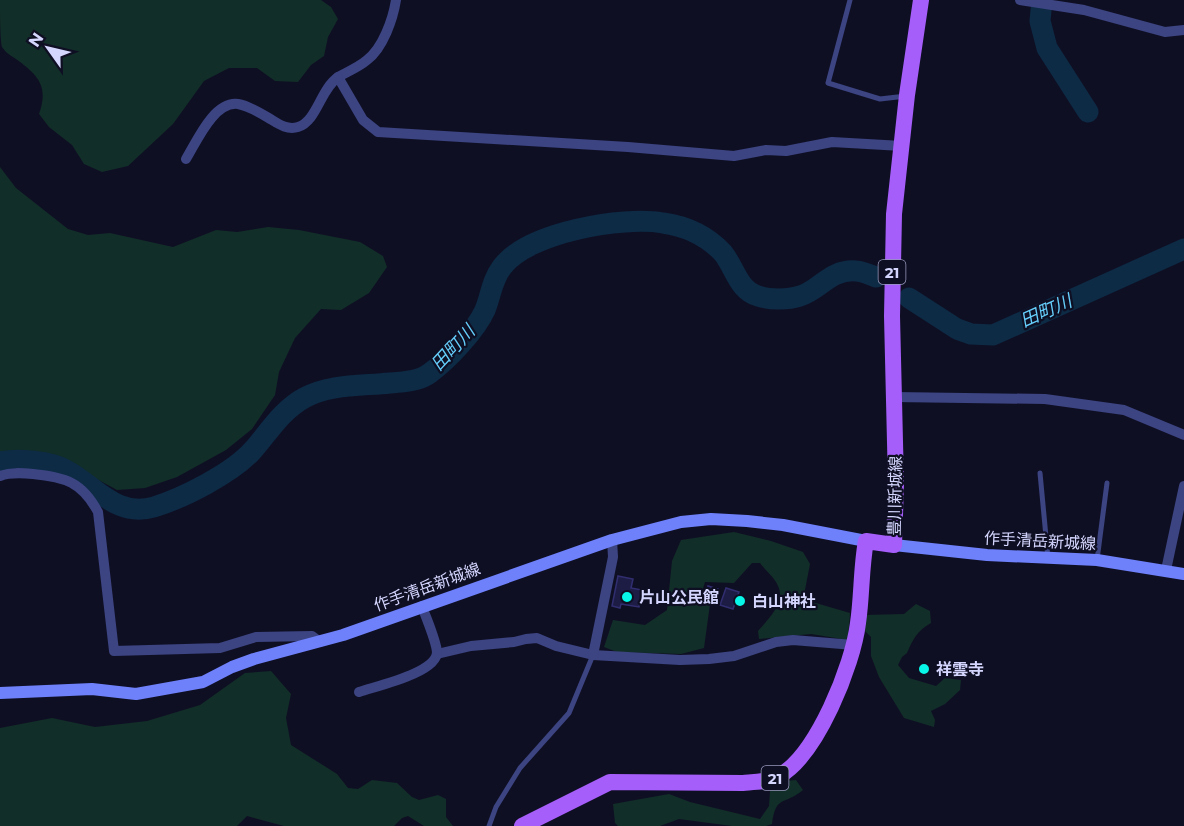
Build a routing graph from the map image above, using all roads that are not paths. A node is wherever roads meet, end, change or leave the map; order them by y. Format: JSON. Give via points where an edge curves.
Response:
{"nodes":[{"id":1,"x":396,"y":0,"type":"edge"},
{"id":2,"x":850,"y":0,"type":"edge"},
{"id":3,"x":921,"y":0,"type":"edge"},
{"id":4,"x":1020,"y":0,"type":"edge"},
{"id":5,"x":1027,"y":0,"type":"edge"},
{"id":6,"x":1184,"y":30,"type":"edge"},
{"id":7,"x":338,"y":77,"type":"junction"},
{"id":8,"x":907,"y":96,"type":"junction"},
{"id":9,"x":902,"y":146,"type":"junction"},
{"id":10,"x":186,"y":159,"type":"dead end"},
{"id":11,"x":894,"y":397,"type":"junction"},
{"id":12,"x":1184,"y":435,"type":"edge"},
{"id":13,"x":1040,"y":473,"type":"dead end"},
{"id":14,"x":0,"y":476,"type":"edge"},
{"id":15,"x":1107,"y":483,"type":"dead end"},
{"id":16,"x":1184,"y":486,"type":"edge"},
{"id":17,"x":612,"y":540,"type":"junction"},
{"id":18,"x":866,"y":541,"type":"junction"},
{"id":19,"x":894,"y":545,"type":"junction"},
{"id":20,"x":1048,"y":558,"type":"junction"},
{"id":21,"x":1097,"y":560,"type":"junction"},
{"id":22,"x":1166,"y":570,"type":"junction"},
{"id":23,"x":1184,"y":574,"type":"edge"},
{"id":24,"x":422,"y":606,"type":"junction"},
{"id":25,"x":320,"y":642,"type":"junction"},
{"id":26,"x":854,"y":645,"type":"junction"},
{"id":27,"x":437,"y":654,"type":"junction"},
{"id":28,"x":593,"y":655,"type":"junction"},
{"id":29,"x":359,"y":692,"type":"dead end"},
{"id":30,"x":0,"y":693,"type":"edge"},
{"id":31,"x":489,"y":826,"type":"edge"},
{"id":32,"x":522,"y":826,"type":"edge"}],
"edges":[{"from":1,"to":7,"type":"street","via":[[375,52]]},
{"from":2,"to":8,"type":"lane","via":[[828,83],[880,99]]},
{"from":3,"to":8,"type":"main road","name":"豊川新城線","number":"21"},
{"from":4,"to":5,"type":"street"},
{"from":5,"to":6,"type":"street","via":[[1084,10],[1154,30]]},
{"from":7,"to":9,"type":"street","via":[[363,120],[378,132],[734,156],[766,150],[786,152],[832,142]]},
{"from":7,"to":10,"type":"street","via":[[329,84],[306,123],[297,127],[283,127],[247,107],[226,105],[211,119]]},
{"from":8,"to":9,"type":"main road","name":"豊川新城線","number":"21"},
{"from":9,"to":11,"type":"main road","name":"豊川新城線","number":"21","via":[[892,262]]},
{"from":11,"to":12,"type":"street","via":[[1045,399],[1124,410]]},
{"from":11,"to":19,"type":"main road","name":"豊川新城線","number":"21"},
{"from":13,"to":20,"type":"lane"},
{"from":14,"to":25,"type":"street","via":[[56,476],[72,482],[92,500],[98,512],[114,651],[212,649],[256,637],[312,636]]},
{"from":15,"to":21,"type":"lane"},
{"from":16,"to":22,"type":"street"},
{"from":17,"to":18,"type":"main road","name":"作手清岳新城線","via":[[681,522],[711,519],[783,525]]},
{"from":17,"to":24,"type":"main road","name":"作手清岳新城線"},
{"from":17,"to":28,"type":"street","via":[[613,557]]},
{"from":18,"to":19,"type":"main road","name":"豊川新城線"},
{"from":18,"to":26,"type":"main road","name":"豊川新城線","number":"21"},
{"from":19,"to":20,"type":"main road","name":"作手清岳新城線"},
{"from":20,"to":21,"type":"main road","name":"作手清岳新城線"},
{"from":21,"to":22,"type":"main road","name":"作手清岳新城線"},
{"from":22,"to":23,"type":"main road","name":"作手清岳新城線"},
{"from":24,"to":25,"type":"main road","name":"作手清岳新城線"},
{"from":24,"to":27,"type":"street"},
{"from":25,"to":30,"type":"main road","name":"作手清岳新城線","via":[[254,659],[202,682],[170,689],[136,694],[93,689]]},
{"from":26,"to":28,"type":"street","via":[[793,640],[710,659]]},
{"from":26,"to":32,"type":"main road","name":"豊川新城線","number":"21","via":[[809,748],[778,776],[744,783],[610,782]]},
{"from":27,"to":28,"type":"street","via":[[537,638]]},
{"from":27,"to":29,"type":"street","via":[[427,667],[409,676]]},
{"from":28,"to":31,"type":"lane","via":[[569,713],[520,768]]}]}
